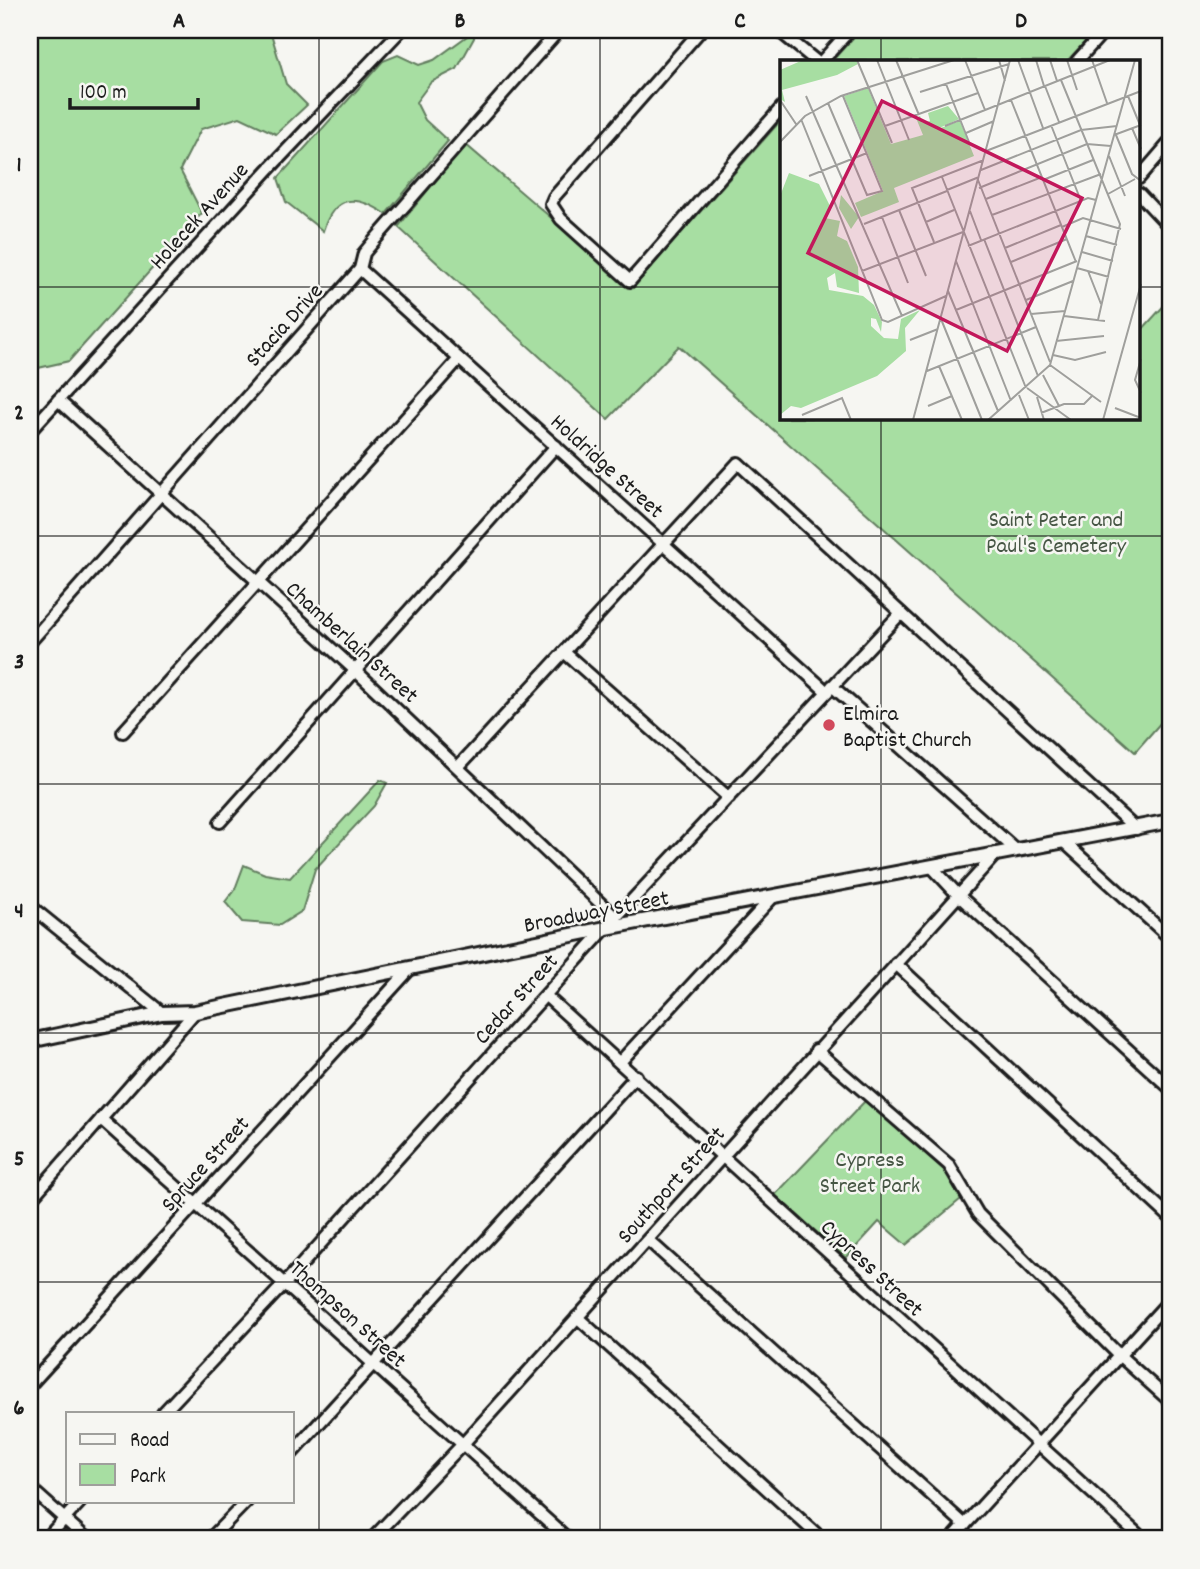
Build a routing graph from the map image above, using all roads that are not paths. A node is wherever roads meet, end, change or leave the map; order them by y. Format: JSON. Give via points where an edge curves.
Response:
{"nodes":[{"id":1,"x":401,"y":30,"type":"edge"},
{"id":2,"x":559,"y":30,"type":"edge"},
{"id":3,"x":701,"y":30,"type":"edge"},
{"id":4,"x":778,"y":30,"type":"edge"},
{"id":5,"x":850,"y":30,"type":"edge"},
{"id":6,"x":1105,"y":30,"type":"edge"},
{"id":7,"x":815,"y":60,"type":"edge"},
{"id":8,"x":823,"y":60,"type":"edge"},
{"id":9,"x":1078,"y":60,"type":"edge"},
{"id":10,"x":780,"y":109,"type":"edge"},
{"id":11,"x":1170,"y":142,"type":"edge"},
{"id":12,"x":1140,"y":177,"type":"edge"},
{"id":13,"x":1140,"y":195,"type":"edge"},
{"id":14,"x":1170,"y":227,"type":"edge"},
{"id":15,"x":360,"y":269,"type":"junction"},
{"id":16,"x":459,"y":359,"type":"junction"},
{"id":17,"x":58,"y":400,"type":"junction"},
{"id":18,"x":30,"y":431,"type":"edge"},
{"id":19,"x":556,"y":446,"type":"junction"},
{"id":20,"x":160,"y":494,"type":"junction"},
{"id":21,"x":664,"y":544,"type":"junction"},
{"id":22,"x":258,"y":582,"type":"junction"},
{"id":23,"x":901,"y":613,"type":"junction"},
{"id":24,"x":30,"y":642,"type":"edge"},
{"id":25,"x":564,"y":652,"type":"junction"},
{"id":26,"x":356,"y":671,"type":"junction"},
{"id":27,"x":830,"y":689,"type":"junction"},
{"id":28,"x":123,"y":732,"type":"dead end"},
{"id":29,"x":459,"y":766,"type":"junction"},
{"id":30,"x":729,"y":798,"type":"junction"},
{"id":31,"x":1170,"y":821,"type":"edge"},
{"id":32,"x":220,"y":822,"type":"dead end"},
{"id":33,"x":1136,"y":829,"type":"junction"},
{"id":34,"x":1063,"y":841,"type":"junction"},
{"id":35,"x":1016,"y":850,"type":"junction"},
{"id":36,"x":996,"y":854,"type":"junction"},
{"id":37,"x":932,"y":867,"type":"junction"},
{"id":38,"x":958,"y":895,"type":"junction"},
{"id":39,"x":771,"y":898,"type":"junction"},
{"id":40,"x":30,"y":906,"type":"edge"},
{"id":41,"x":616,"y":918,"type":"junction"},
{"id":42,"x":606,"y":928,"type":"junction"},
{"id":43,"x":1170,"y":938,"type":"edge"},
{"id":44,"x":896,"y":964,"type":"junction"},
{"id":45,"x":410,"y":969,"type":"junction"},
{"id":46,"x":546,"y":996,"type":"junction"},
{"id":47,"x":195,"y":1012,"type":"junction"},
{"id":48,"x":162,"y":1013,"type":"junction"},
{"id":49,"x":30,"y":1041,"type":"edge"},
{"id":50,"x":816,"y":1050,"type":"junction"},
{"id":51,"x":620,"y":1062,"type":"junction"},
{"id":52,"x":636,"y":1076,"type":"junction"},
{"id":53,"x":1170,"y":1088,"type":"edge"},
{"id":54,"x":102,"y":1119,"type":"junction"},
{"id":55,"x":723,"y":1157,"type":"junction"},
{"id":56,"x":30,"y":1200,"type":"edge"},
{"id":57,"x":194,"y":1205,"type":"junction"},
{"id":58,"x":1170,"y":1217,"type":"edge"},
{"id":59,"x":648,"y":1240,"type":"junction"},
{"id":60,"x":285,"y":1283,"type":"junction"},
{"id":61,"x":1170,"y":1300,"type":"edge"},
{"id":62,"x":577,"y":1317,"type":"junction"},
{"id":63,"x":1120,"y":1356,"type":"junction"},
{"id":64,"x":374,"y":1363,"type":"junction"},
{"id":65,"x":30,"y":1385,"type":"edge"},
{"id":66,"x":1170,"y":1401,"type":"edge"},
{"id":67,"x":164,"y":1412,"type":"edge"},
{"id":68,"x":462,"y":1445,"type":"junction"},
{"id":69,"x":1036,"y":1445,"type":"junction"},
{"id":70,"x":294,"y":1450,"type":"edge"},
{"id":71,"x":30,"y":1488,"type":"edge"},
{"id":72,"x":80,"y":1502,"type":"edge"},
{"id":73,"x":246,"y":1502,"type":"edge"},
{"id":74,"x":64,"y":1519,"type":"junction"},
{"id":75,"x":960,"y":1534,"type":"edge"},
{"id":76,"x":378,"y":1537,"type":"edge"},
{"id":77,"x":46,"y":1539,"type":"edge"},
{"id":78,"x":88,"y":1539,"type":"edge"},
{"id":79,"x":210,"y":1539,"type":"edge"},
{"id":80,"x":568,"y":1539,"type":"edge"},
{"id":81,"x":822,"y":1539,"type":"edge"},
{"id":82,"x":1143,"y":1539,"type":"edge"}],
"edges":[{"from":1,"to":17,"type":"street","name":"Holecek Avenue"},
{"from":2,"to":15,"type":"street","name":"Stacia Drive","via":[[364,253]]},
{"from":3,"to":10,"type":"street","via":[[551,204],[561,219],[630,281]]},
{"from":4,"to":7,"type":"street"},
{"from":5,"to":8,"type":"street"},
{"from":6,"to":9,"type":"street"},
{"from":11,"to":12,"type":"street"},
{"from":13,"to":14,"type":"street"},
{"from":15,"to":16,"type":"street","name":"Holdridge Street"},
{"from":15,"to":20,"type":"street","name":"Stacia Drive"},
{"from":16,"to":19,"type":"street","name":"Holdridge Street"},
{"from":16,"to":22,"type":"street"},
{"from":17,"to":18,"type":"street","name":"Holecek Avenue"},
{"from":17,"to":20,"type":"street","name":"Chamberlain Street"},
{"from":19,"to":21,"type":"street","name":"Holdridge Street"},
{"from":19,"to":26,"type":"street"},
{"from":20,"to":22,"type":"street","name":"Chamberlain Street"},
{"from":20,"to":24,"type":"street","name":"Stacia Drive"},
{"from":21,"to":23,"type":"street","via":[[738,463]]},
{"from":21,"to":25,"type":"street"},
{"from":21,"to":27,"type":"street","name":"Holdridge Street"},
{"from":22,"to":26,"type":"street","name":"Chamberlain Street"},
{"from":22,"to":28,"type":"street"},
{"from":23,"to":27,"type":"street","name":"Cedar Street"},
{"from":23,"to":33,"type":"street"},
{"from":25,"to":29,"type":"street"},
{"from":25,"to":30,"type":"street"},
{"from":26,"to":29,"type":"street","name":"Chamberlain Street"},
{"from":26,"to":32,"type":"street"},
{"from":27,"to":30,"type":"street","name":"Cedar Street"},
{"from":27,"to":35,"type":"street","name":"Holdridge Street"},
{"from":29,"to":41,"type":"street","name":"Chamberlain Street"},
{"from":30,"to":41,"type":"street","name":"Cedar Street"},
{"from":31,"to":33,"type":"street","name":"Broadway Street"},
{"from":33,"to":34,"type":"street","name":"Broadway Street"},
{"from":34,"to":35,"type":"street","name":"Broadway Street"},
{"from":34,"to":43,"type":"street"},
{"from":35,"to":36,"type":"street","name":"Broadway Street"},
{"from":36,"to":37,"type":"street","name":"Broadway Street"},
{"from":36,"to":38,"type":"street","name":"Southport Street"},
{"from":37,"to":38,"type":"street"},
{"from":37,"to":39,"type":"street","name":"Broadway Street"},
{"from":38,"to":44,"type":"street","name":"Southport Street"},
{"from":38,"to":53,"type":"street"},
{"from":39,"to":42,"type":"street","name":"Broadway Street"},
{"from":39,"to":51,"type":"street"},
{"from":40,"to":48,"type":"street"},
{"from":41,"to":42,"type":"street","name":"Cedar Street"},
{"from":42,"to":45,"type":"street","name":"Broadway Street"},
{"from":42,"to":46,"type":"street","name":"Cedar Street"},
{"from":44,"to":50,"type":"street","name":"Southport Street"},
{"from":44,"to":58,"type":"street"},
{"from":45,"to":47,"type":"street","name":"Broadway Street"},
{"from":45,"to":57,"type":"street","name":"Spruce Street"},
{"from":46,"to":51,"type":"street","name":"Cypress Street"},
{"from":46,"to":60,"type":"street","name":"Cedar Street"},
{"from":47,"to":48,"type":"street","name":"Broadway Street"},
{"from":47,"to":54,"type":"street"},
{"from":48,"to":49,"type":"street","name":"Broadway Street"},
{"from":50,"to":55,"type":"street","name":"Southport Street"},
{"from":50,"to":63,"type":"street","via":[[950,1165],[978,1214]]},
{"from":51,"to":52,"type":"street","name":"Cypress Street"},
{"from":52,"to":55,"type":"street","name":"Cypress Street"},
{"from":52,"to":64,"type":"street"},
{"from":54,"to":56,"type":"street"},
{"from":54,"to":57,"type":"street","name":"Thompson Street"},
{"from":55,"to":59,"type":"street","name":"Southport Street"},
{"from":55,"to":69,"type":"street","name":"Cypress Street"},
{"from":57,"to":60,"type":"street","name":"Thompson Street"},
{"from":57,"to":65,"type":"street","name":"Spruce Street"},
{"from":59,"to":62,"type":"street","name":"Southport Street"},
{"from":59,"to":75,"type":"street"},
{"from":60,"to":64,"type":"street","name":"Thompson Street"},
{"from":60,"to":67,"type":"street","name":"Cedar Street"},
{"from":61,"to":63,"type":"street"},
{"from":62,"to":68,"type":"street","name":"Southport Street"},
{"from":62,"to":81,"type":"street"},
{"from":63,"to":66,"type":"street"},
{"from":63,"to":69,"type":"street"},
{"from":64,"to":68,"type":"street","name":"Thompson Street"},
{"from":64,"to":70,"type":"street"},
{"from":68,"to":76,"type":"street","name":"Southport Street"},
{"from":68,"to":80,"type":"street","name":"Thompson Street"},
{"from":69,"to":75,"type":"street"},
{"from":69,"to":82,"type":"street","name":"Cypress Street"},
{"from":71,"to":74,"type":"street"},
{"from":72,"to":74,"type":"street"},
{"from":73,"to":79,"type":"street"},
{"from":74,"to":77,"type":"street"},
{"from":74,"to":78,"type":"street"}]}
